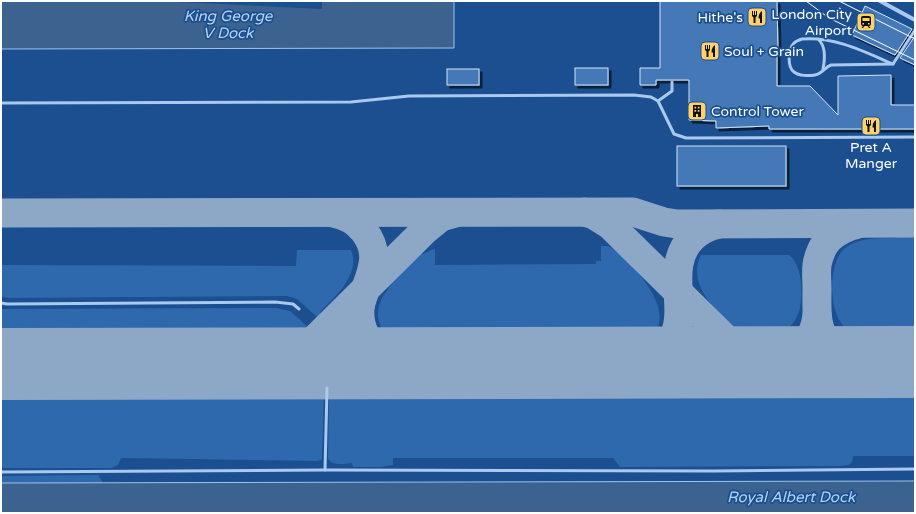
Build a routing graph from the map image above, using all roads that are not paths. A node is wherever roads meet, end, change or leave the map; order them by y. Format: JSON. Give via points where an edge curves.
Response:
{"nodes":[{"id":1,"x":880,"y":1,"type":"edge"},
{"id":2,"x":915,"y":20,"type":"edge"},
{"id":3,"x":915,"y":30,"type":"edge"},
{"id":4,"x":819,"y":40,"type":"junction"},
{"id":5,"x":893,"y":64,"type":"junction"},
{"id":6,"x":823,"y":71,"type":"junction"},
{"id":7,"x":672,"y":82,"type":"dead end"},
{"id":8,"x":658,"y":101,"type":"junction"},
{"id":9,"x":1,"y":103,"type":"edge"},
{"id":10,"x":915,"y":137,"type":"edge"},
{"id":11,"x":1,"y":302,"type":"edge"},
{"id":12,"x":299,"y":308,"type":"dead end"},
{"id":13,"x":326,"y":388,"type":"dead end"},
{"id":14,"x":915,"y":469,"type":"edge"},
{"id":15,"x":325,"y":470,"type":"junction"},
{"id":16,"x":1,"y":472,"type":"edge"}],
"edges":[{"from":1,"to":2,"type":"street"},
{"from":3,"to":5,"type":"lane"},
{"from":4,"to":5,"type":"lane","via":[[857,48]]},
{"from":4,"to":6,"type":"lane","via":[[824,50]]},
{"from":4,"to":6,"type":"lane","via":[[802,39],[792,44],[790,67],[799,75],[816,75]]},
{"from":5,"to":6,"type":"lane","via":[[831,65]]},
{"from":7,"to":8,"type":"lane","via":[[672,91]]},
{"from":8,"to":9,"type":"lane","via":[[642,96],[596,95],[409,96],[351,102]]},
{"from":8,"to":10,"type":"lane","via":[[674,134],[686,138]]},
{"from":11,"to":12,"type":"lane","via":[[276,302],[292,304]]},
{"from":13,"to":15,"type":"lane"},
{"from":14,"to":15,"type":"lane"},
{"from":15,"to":16,"type":"lane"}]}
